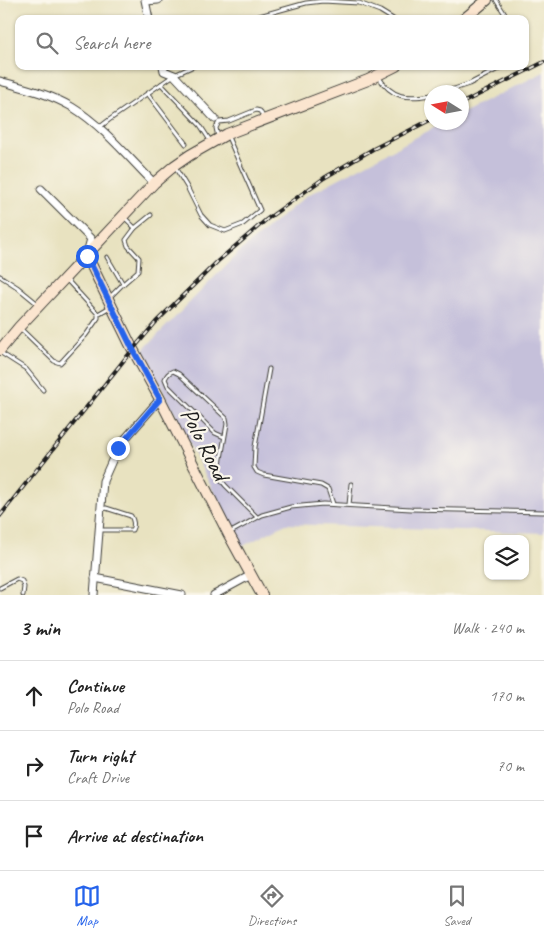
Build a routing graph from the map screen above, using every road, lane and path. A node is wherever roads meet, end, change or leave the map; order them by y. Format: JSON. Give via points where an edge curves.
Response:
{"nodes":[{"id":1,"x":158,"y":0,"type":"edge"},
{"id":2,"x":488,"y":0,"type":"edge"},
{"id":3,"x":496,"y":0,"type":"edge"},
{"id":4,"x":145,"y":1,"type":"edge"},
{"id":5,"x":148,"y":15,"type":"edge"},
{"id":6,"x":262,"y":15,"type":"edge"},
{"id":7,"x":387,"y":15,"type":"edge"},
{"id":8,"x":469,"y":15,"type":"edge"},
{"id":9,"x":505,"y":15,"type":"edge"},
{"id":10,"x":164,"y":70,"type":"edge"},
{"id":11,"x":185,"y":70,"type":"edge"},
{"id":12,"x":388,"y":70,"type":"edge"},
{"id":13,"x":496,"y":70,"type":"edge"},
{"id":14,"x":174,"y":75,"type":"junction"},
{"id":15,"x":378,"y":75,"type":"junction"},
{"id":16,"x":0,"y":81,"type":"edge"},
{"id":17,"x":161,"y":84,"type":"junction"},
{"id":18,"x":466,"y":85,"type":"edge"},
{"id":19,"x":148,"y":94,"type":"junction"},
{"id":20,"x":424,"y":96,"type":"edge"},
{"id":21,"x":215,"y":119,"type":"dead end"},
{"id":22,"x":99,"y":128,"type":"junction"},
{"id":23,"x":219,"y":138,"type":"junction"},
{"id":24,"x":186,"y":144,"type":"dead end"},
{"id":25,"x":174,"y":166,"type":"junction"},
{"id":26,"x":154,"y":184,"type":"junction"},
{"id":27,"x":41,"y":189,"type":"dead end"},
{"id":28,"x":150,"y":215,"type":"dead end"},
{"id":29,"x":124,"y":216,"type":"junction"},
{"id":30,"x":135,"y":228,"type":"junction"},
{"id":31,"x":87,"y":256,"type":"junction"},
{"id":32,"x":107,"y":257,"type":"dead end"},
{"id":33,"x":0,"y":276,"type":"edge"},
{"id":34,"x":65,"y":278,"type":"junction"},
{"id":35,"x":123,"y":284,"type":"junction"},
{"id":36,"x":110,"y":303,"type":"junction"},
{"id":37,"x":40,"y":305,"type":"junction"},
{"id":38,"x":98,"y":314,"type":"junction"},
{"id":39,"x":19,"y":327,"type":"junction"},
{"id":40,"x":2,"y":346,"type":"edge"},
{"id":41,"x":269,"y":369,"type":"dead end"},
{"id":42,"x":43,"y":390,"type":"dead end"},
{"id":43,"x":160,"y":399,"type":"junction"},
{"id":44,"x":224,"y":438,"type":"junction"},
{"id":45,"x":351,"y":484,"type":"dead end"},
{"id":46,"x":333,"y":504,"type":"junction"},
{"id":47,"x":349,"y":505,"type":"junction"},
{"id":48,"x":101,"y":510,"type":"junction"},
{"id":49,"x":544,"y":512,"type":"edge"},
{"id":50,"x":257,"y":518,"type":"junction"},
{"id":51,"x":99,"y":530,"type":"junction"},
{"id":52,"x":228,"y":533,"type":"junction"},
{"id":53,"x":251,"y":576,"type":"junction"},
{"id":54,"x":95,"y":578,"type":"junction"},
{"id":55,"x":0,"y":588,"type":"edge"},
{"id":56,"x":23,"y":595,"type":"edge"},
{"id":57,"x":94,"y":595,"type":"edge"},
{"id":58,"x":182,"y":595,"type":"edge"},
{"id":59,"x":214,"y":595,"type":"edge"},
{"id":60,"x":262,"y":595,"type":"edge"}],
"edges":[{"from":1,"to":4,"type":"street"},
{"from":2,"to":8,"type":"main road"},
{"from":3,"to":9,"type":"lane"},
{"from":4,"to":5,"type":"street"},
{"from":6,"to":7,"type":"lane","via":[[306,3],[323,2],[359,3]]},
{"from":10,"to":14,"type":"street"},
{"from":11,"to":14,"type":"lane"},
{"from":12,"to":15,"type":"main road"},
{"from":13,"to":18,"type":"lane"},
{"from":14,"to":17,"type":"lane"},
{"from":14,"to":21,"type":"street"},
{"from":15,"to":20,"type":"lane","via":[[384,86],[395,94]]},
{"from":15,"to":23,"type":"main road"},
{"from":16,"to":22,"type":"street","via":[[60,101]]},
{"from":17,"to":19,"type":"lane"},
{"from":17,"to":23,"type":"lane","via":[[200,125]]},
{"from":19,"to":22,"type":"lane"},
{"from":19,"to":24,"type":"lane"},
{"from":22,"to":26,"type":"street"},
{"from":23,"to":25,"type":"main road"},
{"from":23,"to":25,"type":"lane","via":[[260,210],[243,224],[225,231],[210,225]]},
{"from":25,"to":26,"type":"main road"},
{"from":26,"to":29,"type":"main road"},
{"from":27,"to":31,"type":"street","via":[[91,240]]},
{"from":28,"to":30,"type":"lane"},
{"from":29,"to":30,"type":"lane"},
{"from":29,"to":31,"type":"main road"},
{"from":30,"to":35,"type":"lane","via":[[126,240],[139,258],[138,270]]},
{"from":31,"to":34,"type":"main road"},
{"from":31,"to":36,"type":"main road","name":"Polo Road"},
{"from":32,"to":35,"type":"lane"},
{"from":33,"to":37,"type":"lane"},
{"from":34,"to":37,"type":"main road"},
{"from":34,"to":38,"type":"lane"},
{"from":35,"to":36,"type":"lane"},
{"from":36,"to":38,"type":"lane"},
{"from":36,"to":43,"type":"main road","name":"Polo Road"},
{"from":37,"to":39,"type":"main road"},
{"from":38,"to":39,"type":"lane","via":[[86,335],[60,363]]},
{"from":39,"to":40,"type":"main road"},
{"from":40,"to":42,"type":"lane"},
{"from":41,"to":46,"type":"lane","via":[[254,467],[264,475],[321,485],[328,489]]},
{"from":43,"to":48,"type":"street","via":[[118,448],[103,481]]},
{"from":43,"to":52,"type":"main road","name":"Polo Road"},
{"from":44,"to":44,"type":"lane","via":[[226,418],[179,374],[169,372],[165,379],[168,386]]},
{"from":44,"to":50,"type":"lane","via":[[220,478]]},
{"from":45,"to":47,"type":"lane"},
{"from":46,"to":47,"type":"lane"},
{"from":46,"to":50,"type":"lane","via":[[291,507]]},
{"from":47,"to":49,"type":"lane"},
{"from":48,"to":51,"type":"street"},
{"from":48,"to":51,"type":"lane","via":[[106,508],[131,516],[134,526],[132,530]]},
{"from":50,"to":52,"type":"lane"},
{"from":51,"to":54,"type":"street"},
{"from":52,"to":53,"type":"main road","name":"Polo Road"},
{"from":53,"to":59,"type":"street"},
{"from":53,"to":60,"type":"main road","name":"Polo Road"},
{"from":54,"to":57,"type":"street"},
{"from":54,"to":58,"type":"street"},
{"from":55,"to":56,"type":"lane","via":[[17,578],[24,586]]}]}
